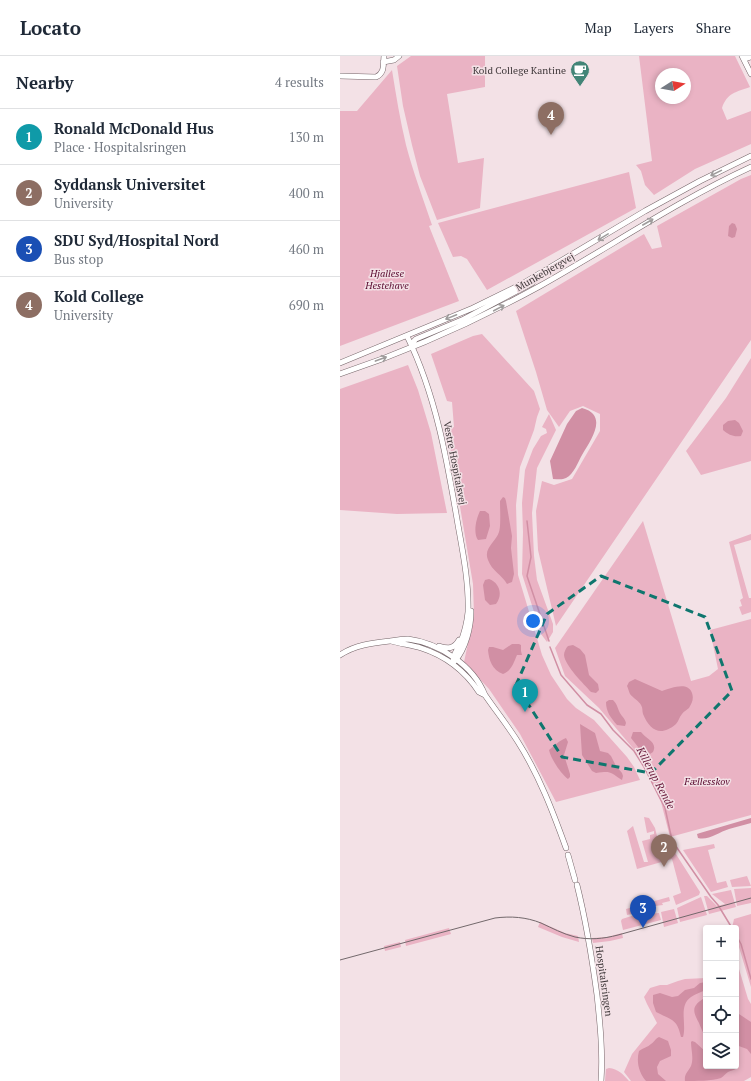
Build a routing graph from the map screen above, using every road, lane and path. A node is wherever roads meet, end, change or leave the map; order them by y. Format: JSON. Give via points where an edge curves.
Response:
{"nodes":[{"id":1,"x":400,"y":56,"type":"edge"},
{"id":2,"x":751,"y":57,"type":"edge"},
{"id":3,"x":743,"y":58,"type":"edge"},
{"id":4,"x":384,"y":59,"type":"edge"},
{"id":5,"x":751,"y":74,"type":"edge"},
{"id":6,"x":340,"y":76,"type":"edge"},
{"id":7,"x":751,"y":156,"type":"edge"},
{"id":8,"x":751,"y":167,"type":"edge"},
{"id":9,"x":540,"y":274,"type":"junction"},
{"id":10,"x":407,"y":336,"type":"junction"},
{"id":11,"x":413,"y":348,"type":"junction"},
{"id":12,"x":340,"y":363,"type":"edge"},
{"id":13,"x":340,"y":374,"type":"edge"},
{"id":14,"x":468,"y":598,"type":"junction"},
{"id":15,"x":390,"y":641,"type":"junction"},
{"id":16,"x":425,"y":644,"type":"junction"},
{"id":17,"x":340,"y":655,"type":"edge"},
{"id":18,"x":454,"y":660,"type":"junction"},
{"id":19,"x":566,"y":848,"type":"dead end"},
{"id":20,"x":568,"y":854,"type":"dead end"},
{"id":21,"x":601,"y":1081,"type":"edge"}],
"edges":[{"from":1,"to":4,"type":"street","via":[[394,60]]},
{"from":2,"to":3,"type":"street"},
{"from":3,"to":5,"type":"street"},
{"from":4,"to":6,"type":"street","via":[[384,70],[376,77]]},
{"from":7,"to":9,"type":"street","name":"Munkebjergvej","one_way":true,"via":[[700,180]]},
{"from":11,"to":8,"type":"street","name":"Munkebjergvej","one_way":true,"via":[[540,286],[694,195]]},
{"from":9,"to":10,"type":"street","name":"Munkebjergvej","one_way":true,"via":[[484,303]]},
{"from":9,"to":11,"type":"street","via":[[532,283],[464,319],[416,339]]},
{"from":10,"to":11,"type":"street","name":"Vestre Hospitalsvej"},
{"from":10,"to":12,"type":"street","name":"Munkebjergvej"},
{"from":13,"to":11,"type":"street","name":"Munkebjergvej","one_way":true},
{"from":11,"to":14,"type":"street","name":"Vestre Hospitalsvej","via":[[424,374],[441,430]]},
{"from":14,"to":16,"type":"street","via":[[458,642],[446,648]]},
{"from":14,"to":18,"type":"street","name":"Vestre Hospitalsvej","via":[[466,628]]},
{"from":15,"to":16,"type":"street","via":[[407,639]]},
{"from":15,"to":17,"type":"street","via":[[356,647]]},
{"from":15,"to":18,"type":"street"},
{"from":16,"to":18,"type":"street"},
{"from":18,"to":19,"type":"street","via":[[474,676],[518,742],[551,808]]},
{"from":20,"to":21,"type":"street","name":"Hospitalsringen","via":[[589,939],[600,1020]]}]}
